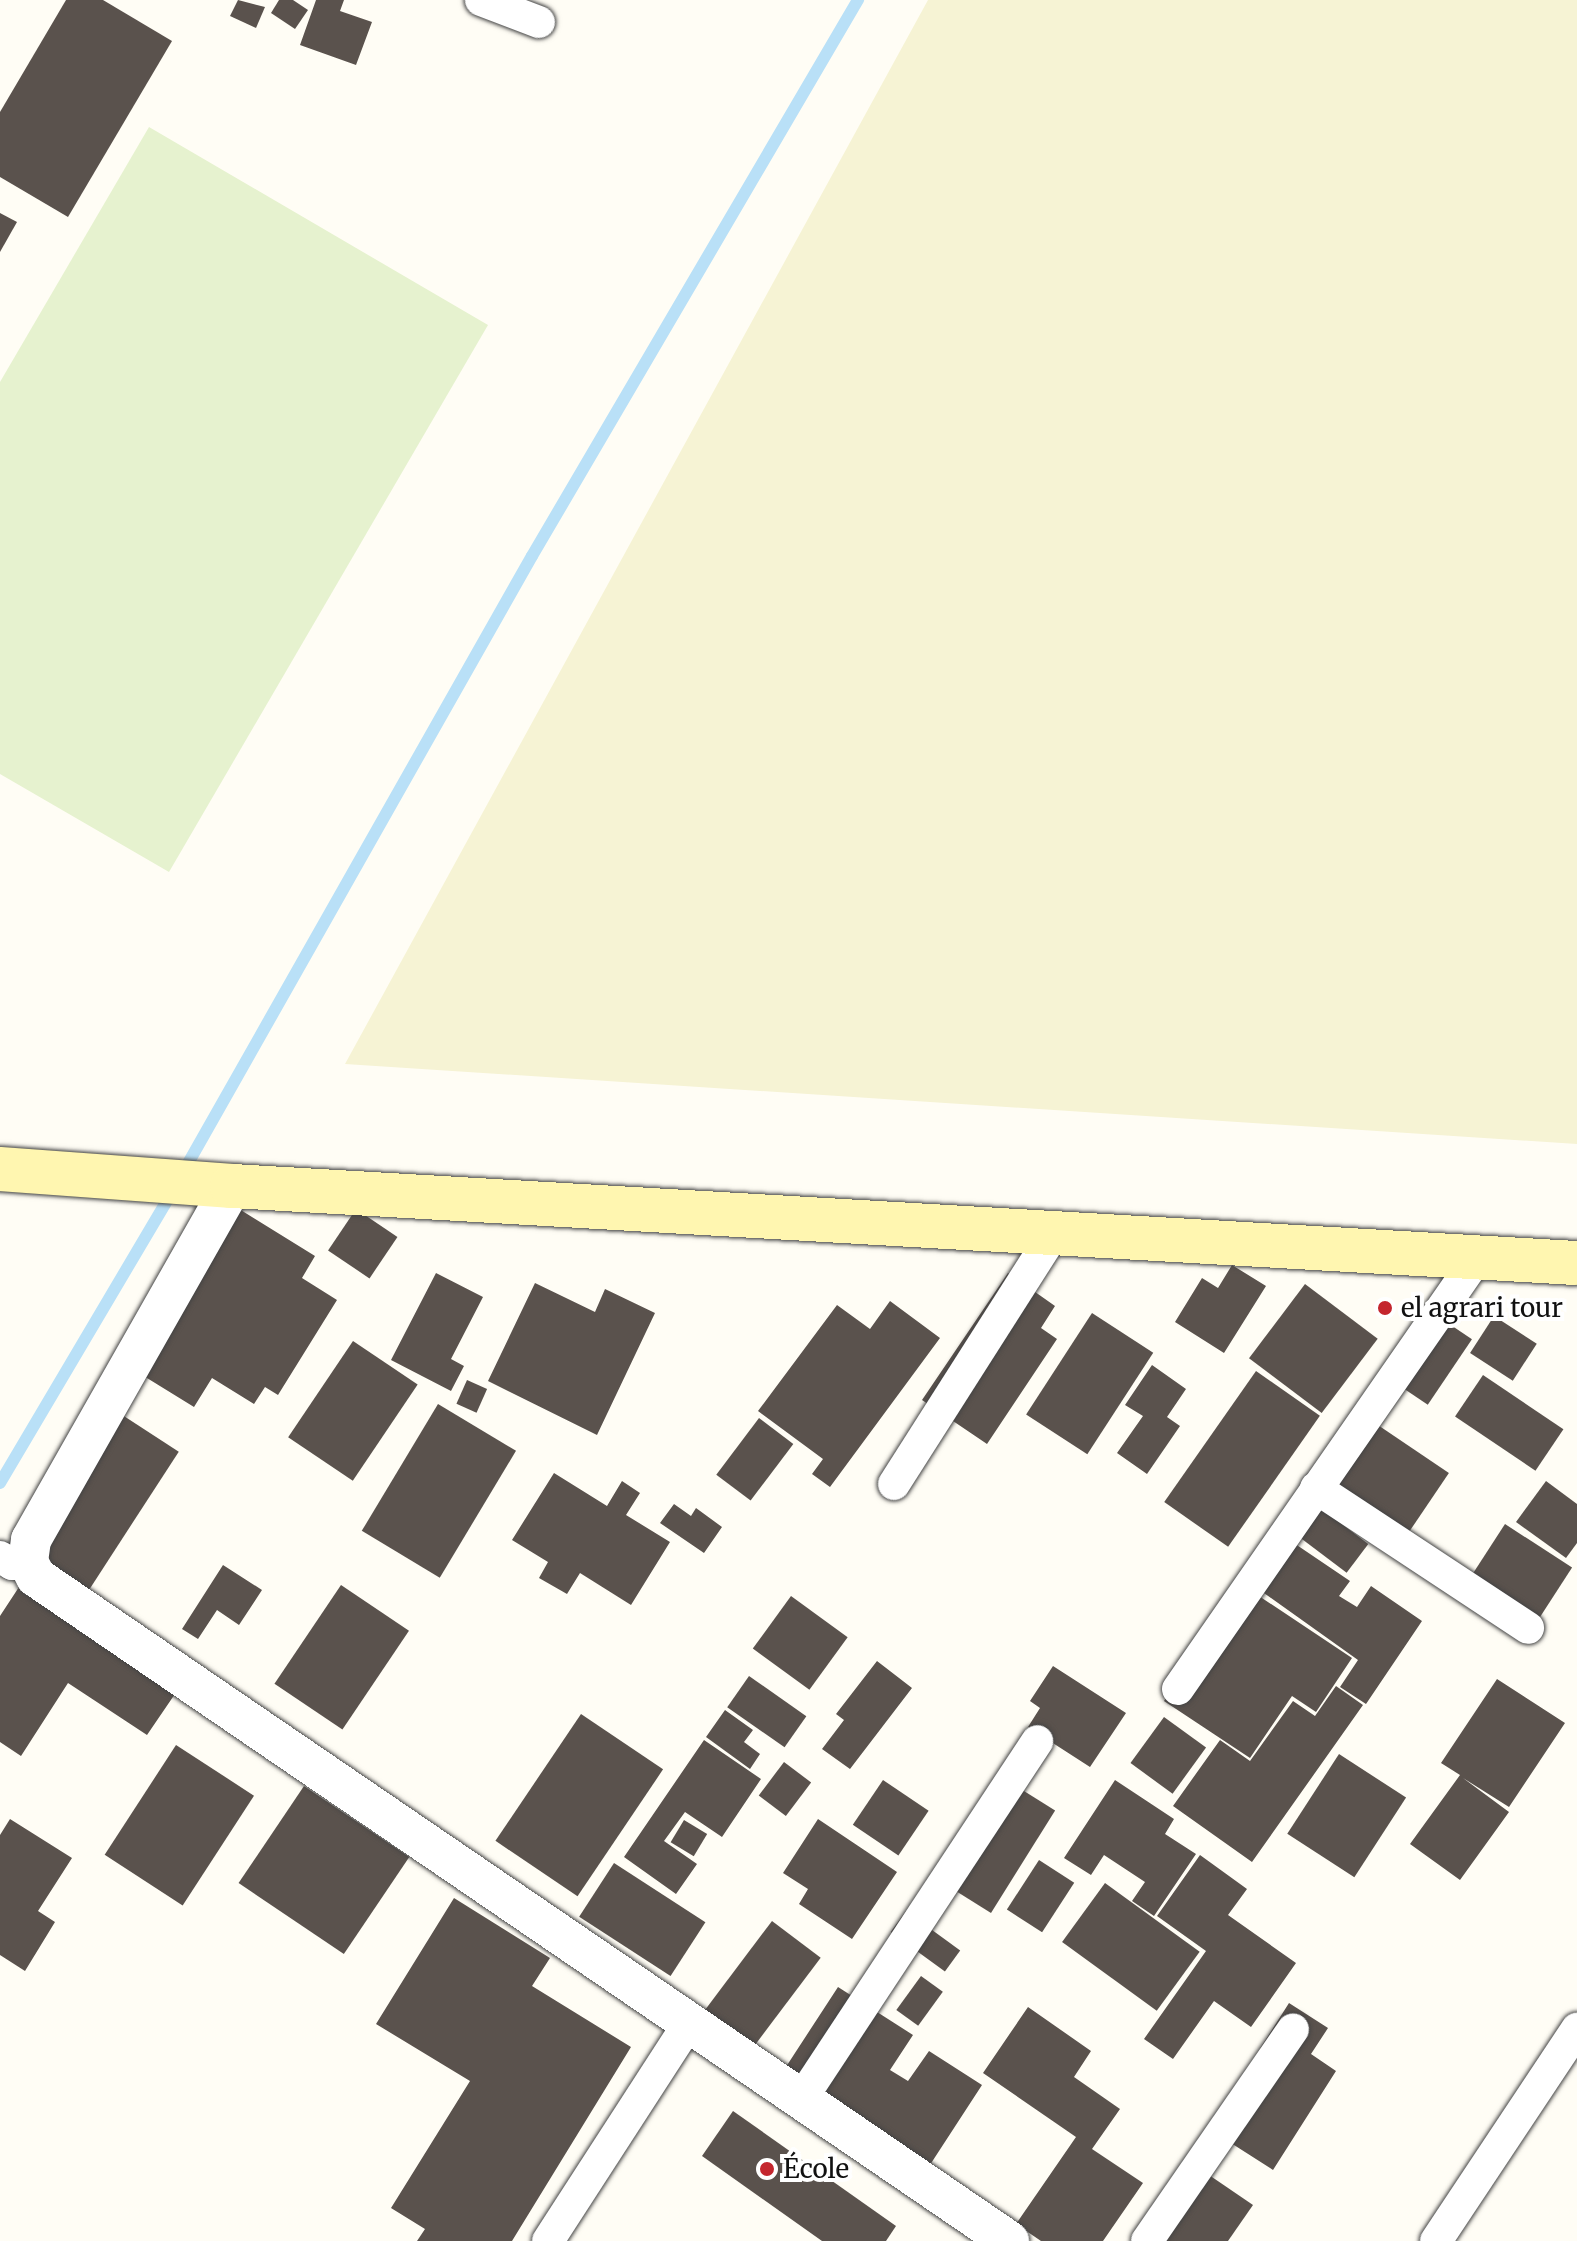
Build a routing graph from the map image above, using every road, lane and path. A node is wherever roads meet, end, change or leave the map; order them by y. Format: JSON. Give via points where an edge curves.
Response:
{"nodes":[{"id":1,"x":481,"y":0,"type":"edge"},
{"id":2,"x":539,"y":22,"type":"dead end"},
{"id":3,"x":0,"y":1169,"type":"edge"},
{"id":4,"x":232,"y":1186,"type":"junction"},
{"id":5,"x":1053,"y":1234,"type":"junction"},
{"id":6,"x":1477,"y":1258,"type":"junction"},
{"id":7,"x":1577,"y":1263,"type":"edge"},
{"id":8,"x":894,"y":1484,"type":"dead end"},
{"id":9,"x":1316,"y":1488,"type":"junction"},
{"id":10,"x":10,"y":1567,"type":"edge"},
{"id":11,"x":1528,"y":1628,"type":"dead end"},
{"id":12,"x":1178,"y":1689,"type":"dead end"},
{"id":13,"x":1037,"y":1741,"type":"dead end"},
{"id":14,"x":688,"y":2025,"type":"junction"},
{"id":15,"x":1293,"y":2029,"type":"dead end"},
{"id":16,"x":1577,"y":2029,"type":"edge"},
{"id":17,"x":800,"y":2101,"type":"junction"},
{"id":18,"x":548,"y":2241,"type":"edge"},
{"id":19,"x":1009,"y":2241,"type":"edge"},
{"id":20,"x":1147,"y":2241,"type":"edge"},
{"id":21,"x":1436,"y":2241,"type":"edge"}],
"edges":[{"from":1,"to":2,"type":"street"},
{"from":3,"to":4,"type":"main road"},
{"from":4,"to":5,"type":"main road"},
{"from":4,"to":10,"type":"street","via":[[31,1540]]},
{"from":5,"to":6,"type":"main road"},
{"from":5,"to":8,"type":"street"},
{"from":6,"to":7,"type":"main road"},
{"from":6,"to":9,"type":"street"},
{"from":9,"to":11,"type":"street"},
{"from":9,"to":12,"type":"street"},
{"from":10,"to":14,"type":"street","via":[[36,1577]]},
{"from":13,"to":17,"type":"street"},
{"from":14,"to":17,"type":"street"},
{"from":14,"to":18,"type":"street"},
{"from":15,"to":20,"type":"street"},
{"from":16,"to":21,"type":"street"},
{"from":17,"to":19,"type":"street"}]}
